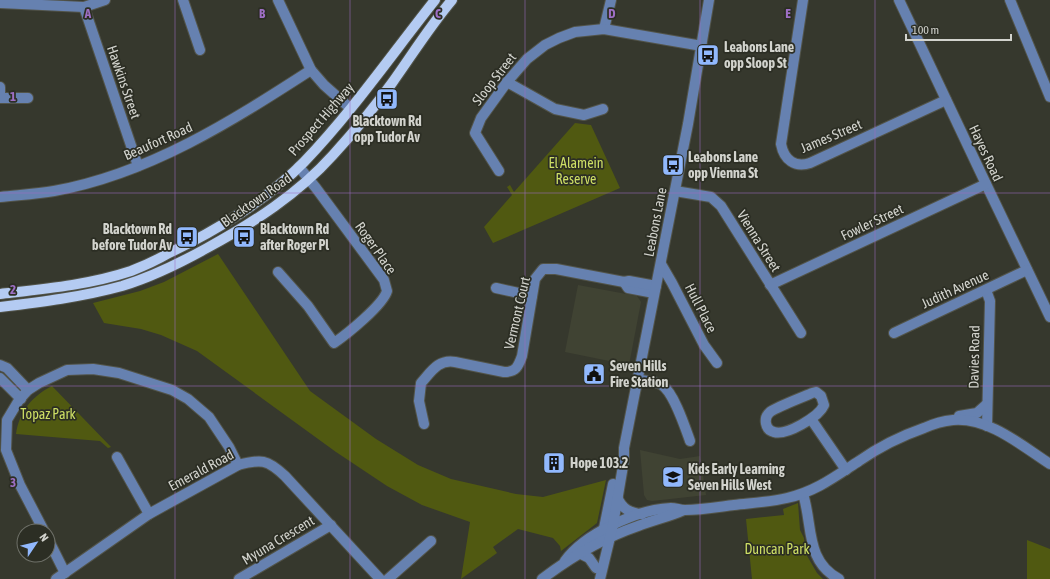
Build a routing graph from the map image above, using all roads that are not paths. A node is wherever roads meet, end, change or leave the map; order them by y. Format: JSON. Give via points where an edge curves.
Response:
{"nodes":[{"id":1,"x":105,"y":0,"type":"edge"},
{"id":2,"x":183,"y":0,"type":"edge"},
{"id":3,"x":278,"y":0,"type":"edge"},
{"id":4,"x":435,"y":0,"type":"edge"},
{"id":5,"x":452,"y":0,"type":"edge"},
{"id":6,"x":611,"y":0,"type":"edge"},
{"id":7,"x":709,"y":0,"type":"edge"},
{"id":8,"x":803,"y":0,"type":"edge"},
{"id":9,"x":899,"y":0,"type":"edge"},
{"id":10,"x":1010,"y":0,"type":"edge"},
{"id":11,"x":0,"y":2,"type":"edge"},
{"id":12,"x":84,"y":7,"type":"junction"},
{"id":13,"x":604,"y":29,"type":"junction"},
{"id":14,"x":702,"y":46,"type":"junction"},
{"id":15,"x":200,"y":50,"type":"dead end"},
{"id":16,"x":311,"y":70,"type":"junction"},
{"id":17,"x":507,"y":82,"type":"junction"},
{"id":18,"x":0,"y":87,"type":"edge"},
{"id":19,"x":1050,"y":97,"type":"edge"},
{"id":20,"x":28,"y":98,"type":"dead end"},
{"id":21,"x":946,"y":100,"type":"junction"},
{"id":22,"x":350,"y":108,"type":"junction"},
{"id":23,"x":603,"y":109,"type":"dead end"},
{"id":24,"x":138,"y":166,"type":"junction"},
{"id":25,"x":299,"y":167,"type":"junction"},
{"id":26,"x":499,"y":171,"type":"dead end"},
{"id":27,"x":310,"y":179,"type":"junction"},
{"id":28,"x":986,"y":184,"type":"junction"},
{"id":29,"x":675,"y":191,"type":"junction"},
{"id":30,"x":0,"y":197,"type":"edge"},
{"id":31,"x":660,"y":264,"type":"junction"},
{"id":32,"x":1027,"y":270,"type":"junction"},
{"id":33,"x":278,"y":272,"type":"dead end"},
{"id":34,"x":770,"y":285,"type":"junction"},
{"id":35,"x":496,"y":288,"type":"dead end"},
{"id":36,"x":655,"y":289,"type":"junction"},
{"id":37,"x":986,"y":290,"type":"junction"},
{"id":38,"x":0,"y":294,"type":"edge"},
{"id":39,"x":532,"y":296,"type":"junction"},
{"id":40,"x":0,"y":307,"type":"edge"},
{"id":41,"x":1050,"y":317,"type":"edge"},
{"id":42,"x":801,"y":333,"type":"dead end"},
{"id":43,"x":894,"y":333,"type":"dead end"},
{"id":44,"x":717,"y":363,"type":"dead end"},
{"id":45,"x":0,"y":365,"type":"edge"},
{"id":46,"x":0,"y":378,"type":"edge"},
{"id":47,"x":637,"y":379,"type":"junction"},
{"id":48,"x":28,"y":390,"type":"junction"},
{"id":49,"x":21,"y":398,"type":"junction"},
{"id":50,"x":987,"y":404,"type":"junction"},
{"id":51,"x":811,"y":419,"type":"junction"},
{"id":52,"x":952,"y":420,"type":"junction"},
{"id":53,"x":424,"y":424,"type":"dead end"},
{"id":54,"x":987,"y":426,"type":"junction"},
{"id":55,"x":690,"y":441,"type":"dead end"},
{"id":56,"x":624,"y":448,"type":"junction"},
{"id":57,"x":117,"y":457,"type":"dead end"},
{"id":58,"x":1050,"y":464,"type":"edge"},
{"id":59,"x":238,"y":465,"type":"junction"},
{"id":60,"x":846,"y":470,"type":"junction"},
{"id":61,"x":807,"y":492,"type":"junction"},
{"id":62,"x":617,"y":497,"type":"junction"},
{"id":63,"x":684,"y":510,"type":"junction"},
{"id":64,"x":149,"y":514,"type":"junction"},
{"id":65,"x":642,"y":514,"type":"junction"},
{"id":66,"x":40,"y":523,"type":"edge"},
{"id":67,"x":331,"y":525,"type":"junction"},
{"id":68,"x":607,"y":534,"type":"junction"},
{"id":69,"x":431,"y":541,"type":"dead end"},
{"id":70,"x":581,"y":554,"type":"junction"},
{"id":71,"x":56,"y":555,"type":"edge"},
{"id":72,"x":565,"y":561,"type":"junction"},
{"id":73,"x":596,"y":568,"type":"junction"},
{"id":74,"x":65,"y":573,"type":"junction"},
{"id":75,"x":56,"y":579,"type":"edge"},
{"id":76,"x":239,"y":579,"type":"edge"},
{"id":77,"x":380,"y":579,"type":"edge"},
{"id":78,"x":388,"y":579,"type":"edge"},
{"id":79,"x":542,"y":579,"type":"edge"},
{"id":80,"x":594,"y":579,"type":"edge"},
{"id":81,"x":600,"y":579,"type":"edge"},
{"id":82,"x":839,"y":579,"type":"edge"}],
"edges":[{"from":1,"to":12,"type":"street"},
{"from":2,"to":15,"type":"street"},
{"from":3,"to":16,"type":"street"},
{"from":4,"to":22,"type":"main road","name":"Prospect Highway"},
{"from":5,"to":27,"type":"main road","name":"Blacktown Road","via":[[375,105],[334,155]]},
{"from":6,"to":13,"type":"street"},
{"from":7,"to":14,"type":"street","name":"Leabons Lane"},
{"from":8,"to":21,"type":"street","name":"James Street","via":[[781,144],[783,152],[791,162],[801,165],[810,163]]},
{"from":9,"to":21,"type":"street","name":"Hayes Road"},
{"from":10,"to":19,"type":"street"},
{"from":11,"to":12,"type":"street"},
{"from":12,"to":24,"type":"street","name":"Hawkins Street"},
{"from":13,"to":14,"type":"street","name":"Sloop Street"},
{"from":13,"to":17,"type":"street","name":"Sloop Street","via":[[575,32],[545,45],[526,58]]},
{"from":14,"to":29,"type":"street","name":"Leabons Lane"},
{"from":16,"to":22,"type":"street"},
{"from":16,"to":24,"type":"street","name":"Beaufort Road","via":[[190,143]]},
{"from":17,"to":23,"type":"street","via":[[555,109],[584,115]]},
{"from":17,"to":26,"type":"street","name":"Sloop Street","via":[[481,118],[475,133]]},
{"from":18,"to":20,"type":"street","via":[[0,98]]},
{"from":21,"to":28,"type":"street","name":"Hayes Road"},
{"from":22,"to":25,"type":"main road","name":"Prospect Highway"},
{"from":24,"to":30,"type":"street","name":"Beaufort Road","via":[[54,191]]},
{"from":25,"to":27,"type":"street","name":"Roger Place"},
{"from":25,"to":38,"type":"main road","name":"Prospect Highway","via":[[257,202],[195,241],[132,271],[60,287]]},
{"from":27,"to":33,"type":"street","name":"Roger Place","via":[[384,280],[386,296],[334,342],[308,306]]},
{"from":27,"to":40,"type":"main road","name":"Blacktown Road","via":[[240,229],[190,258],[144,278],[122,286],[56,300]]},
{"from":28,"to":32,"type":"street","name":"Hayes Road"},
{"from":28,"to":34,"type":"street","name":"Fowler Street"},
{"from":29,"to":31,"type":"street","name":"Leabons Lane"},
{"from":29,"to":34,"type":"street","name":"Vienna Street","via":[[711,197],[720,206]]},
{"from":31,"to":36,"type":"street","name":"Leabons Lane"},
{"from":31,"to":44,"type":"street","name":"Hull Place","via":[[704,345]]},
{"from":32,"to":37,"type":"street","name":"Judith Avenue"},
{"from":32,"to":41,"type":"street","name":"Hayes Road"},
{"from":34,"to":42,"type":"street","name":"Vienna Street"},
{"from":35,"to":39,"type":"street"},
{"from":36,"to":39,"type":"street","name":"Vermont Court","via":[[629,281],[556,268],[543,269],[535,279]]},
{"from":36,"to":47,"type":"street","name":"Leabons Lane"},
{"from":37,"to":43,"type":"street","name":"Judith Avenue"},
{"from":37,"to":50,"type":"street","name":"Davies Road","via":[[990,301]]},
{"from":39,"to":53,"type":"street","name":"Vermont Court","via":[[518,367],[511,372],[504,372],[448,360],[441,362],[420,383],[419,401]]},
{"from":45,"to":48,"type":"street","via":[[7,368]]},
{"from":46,"to":49,"type":"street"},
{"from":47,"to":55,"type":"street","via":[[659,383],[666,389]]},
{"from":47,"to":56,"type":"street","name":"Leabons Lane"},
{"from":48,"to":49,"type":"street"},
{"from":48,"to":59,"type":"street","via":[[67,370],[92,369],[119,373],[157,384],[188,399],[208,417],[229,446]]},
{"from":49,"to":66,"type":"street","via":[[7,420],[6,450],[20,485]]},
{"from":50,"to":52,"type":"street","via":[[977,413],[958,416]]},
{"from":50,"to":54,"type":"street","name":"Davies Road"},
{"from":51,"to":51,"type":"street","via":[[824,405],[821,396],[816,392],[771,412],[765,421],[768,428],[776,433],[797,427]]},
{"from":51,"to":60,"type":"street"},
{"from":52,"to":54,"type":"street","via":[[967,420]]},
{"from":52,"to":60,"type":"street","via":[[906,434]]},
{"from":54,"to":58,"type":"street"},
{"from":56,"to":62,"type":"street","name":"Leabons Lane"},
{"from":56,"to":68,"type":"street","name":"Leabons Lane","via":[[618,459]]},
{"from":57,"to":64,"type":"street"},
{"from":59,"to":64,"type":"street","name":"Emerald Road"},
{"from":59,"to":67,"type":"street","name":"Emerald Road","via":[[260,461],[273,465]]},
{"from":60,"to":61,"type":"street"},
{"from":61,"to":63,"type":"street","via":[[787,498],[746,504]]},
{"from":61,"to":82,"type":"street","via":[[806,503],[814,551],[824,569]]},
{"from":62,"to":65,"type":"street","via":[[628,511]]},
{"from":62,"to":68,"type":"street","name":"Leabons Lane"},
{"from":63,"to":65,"type":"street","via":[[672,508]]},
{"from":63,"to":68,"type":"street"},
{"from":64,"to":74,"type":"street","name":"Emerald Road"},
{"from":65,"to":68,"type":"street"},
{"from":67,"to":76,"type":"street","name":"Myuna Crescent"},
{"from":67,"to":77,"type":"street","name":"Emerald Road"},
{"from":68,"to":70,"type":"street"},
{"from":68,"to":72,"type":"street","via":[[571,553]]},
{"from":68,"to":73,"type":"street"},
{"from":68,"to":81,"type":"street"},
{"from":69,"to":78,"type":"street"},
{"from":70,"to":72,"type":"street"},
{"from":70,"to":73,"type":"street","via":[[589,558]]},
{"from":71,"to":74,"type":"street"},
{"from":72,"to":79,"type":"street"},
{"from":73,"to":80,"type":"street"},
{"from":74,"to":75,"type":"street","name":"Emerald Road"}]}
